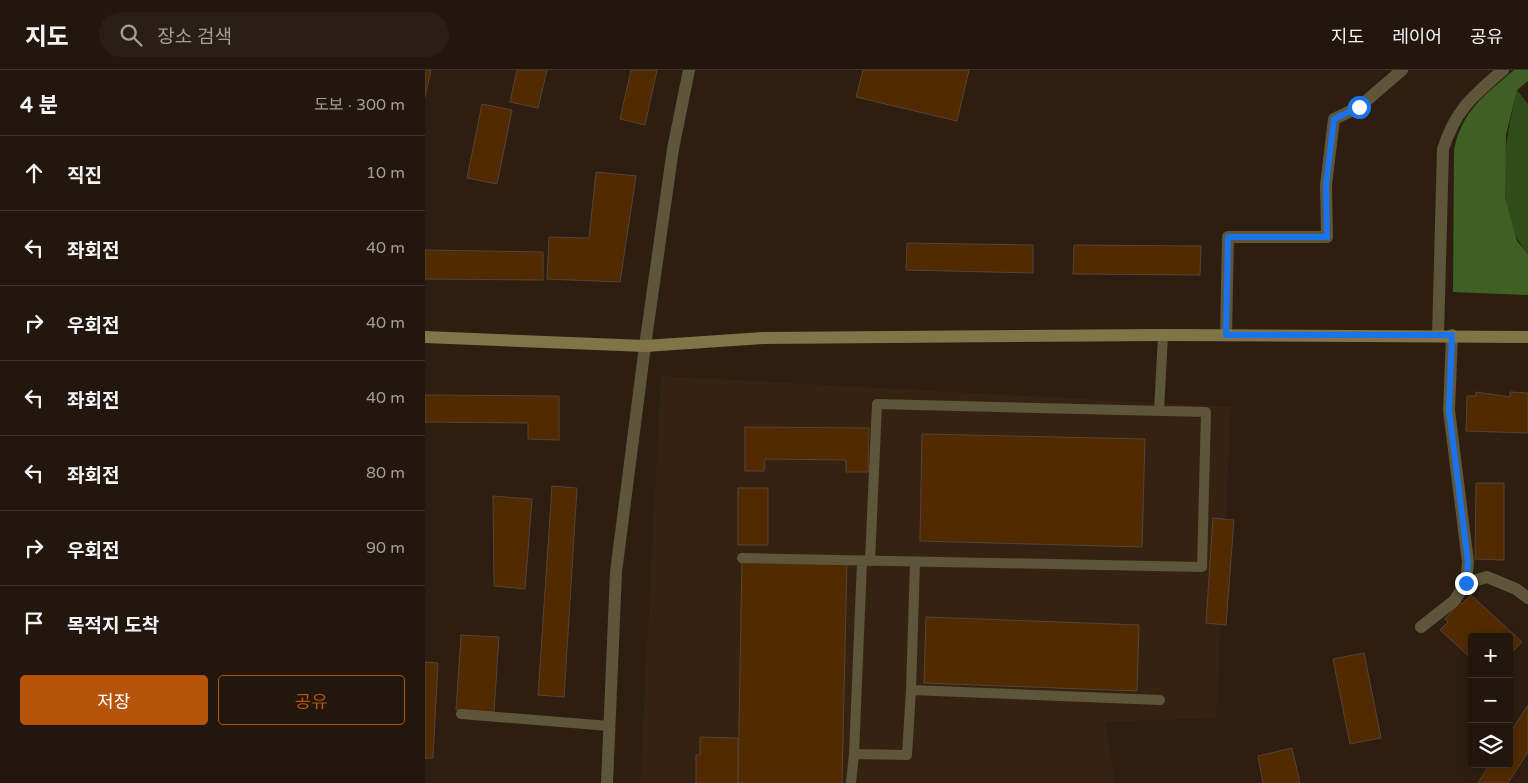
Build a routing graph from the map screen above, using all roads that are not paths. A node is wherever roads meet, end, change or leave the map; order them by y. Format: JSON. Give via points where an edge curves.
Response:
{"nodes":[{"id":1,"x":689,"y":70,"type":"edge"},
{"id":2,"x":1402,"y":70,"type":"edge"},
{"id":3,"x":1503,"y":70,"type":"edge"},
{"id":4,"x":1163,"y":335,"type":"junction"},
{"id":5,"x":1226,"y":335,"type":"junction"},
{"id":6,"x":1452,"y":335,"type":"junction"},
{"id":7,"x":1437,"y":336,"type":"junction"},
{"id":8,"x":1528,"y":337,"type":"edge"},
{"id":9,"x":425,"y":338,"type":"edge"},
{"id":10,"x":645,"y":346,"type":"junction"},
{"id":11,"x":1159,"y":411,"type":"junction"},
{"id":12,"x":742,"y":558,"type":"dead end"},
{"id":13,"x":866,"y":561,"type":"junction"},
{"id":14,"x":915,"y":562,"type":"junction"},
{"id":15,"x":1466,"y":583,"type":"junction"},
{"id":16,"x":1528,"y":598,"type":"edge"},
{"id":17,"x":1421,"y":627,"type":"dead end"},
{"id":18,"x":911,"y":690,"type":"junction"},
{"id":19,"x":1160,"y":700,"type":"dead end"},
{"id":20,"x":461,"y":714,"type":"dead end"},
{"id":21,"x":609,"y":726,"type":"junction"},
{"id":22,"x":854,"y":754,"type":"junction"},
{"id":23,"x":607,"y":783,"type":"edge"},
{"id":24,"x":851,"y":783,"type":"edge"}],
"edges":[{"from":1,"to":10,"type":"street","via":[[673,149]]},
{"from":2,"to":5,"type":"street","via":[[1359,107],[1334,119],[1326,185],[1327,237],[1228,237]]},
{"from":3,"to":7,"type":"street","via":[[1467,100],[1451,126],[1443,149]]},
{"from":4,"to":5,"type":"main road"},
{"from":4,"to":10,"type":"main road","via":[[763,338]]},
{"from":4,"to":11,"type":"lane"},
{"from":5,"to":7,"type":"main road"},
{"from":6,"to":7,"type":"main road"},
{"from":6,"to":8,"type":"main road"},
{"from":6,"to":15,"type":"street","via":[[1449,410],[1468,562]]},
{"from":9,"to":10,"type":"main road"},
{"from":10,"to":21,"type":"street","via":[[616,572]]},
{"from":11,"to":13,"type":"lane","via":[[877,404]]},
{"from":11,"to":14,"type":"lane","via":[[1206,412],[1202,567]]},
{"from":12,"to":13,"type":"lane"},
{"from":13,"to":14,"type":"lane"},
{"from":13,"to":22,"type":"lane"},
{"from":14,"to":18,"type":"lane"},
{"from":15,"to":16,"type":"street","via":[[1487,577],[1516,589]]},
{"from":15,"to":17,"type":"street","via":[[1454,601]]},
{"from":18,"to":19,"type":"lane"},
{"from":18,"to":22,"type":"lane","via":[[907,755]]},
{"from":20,"to":21,"type":"lane"},
{"from":21,"to":23,"type":"street"},
{"from":22,"to":24,"type":"lane"}]}
